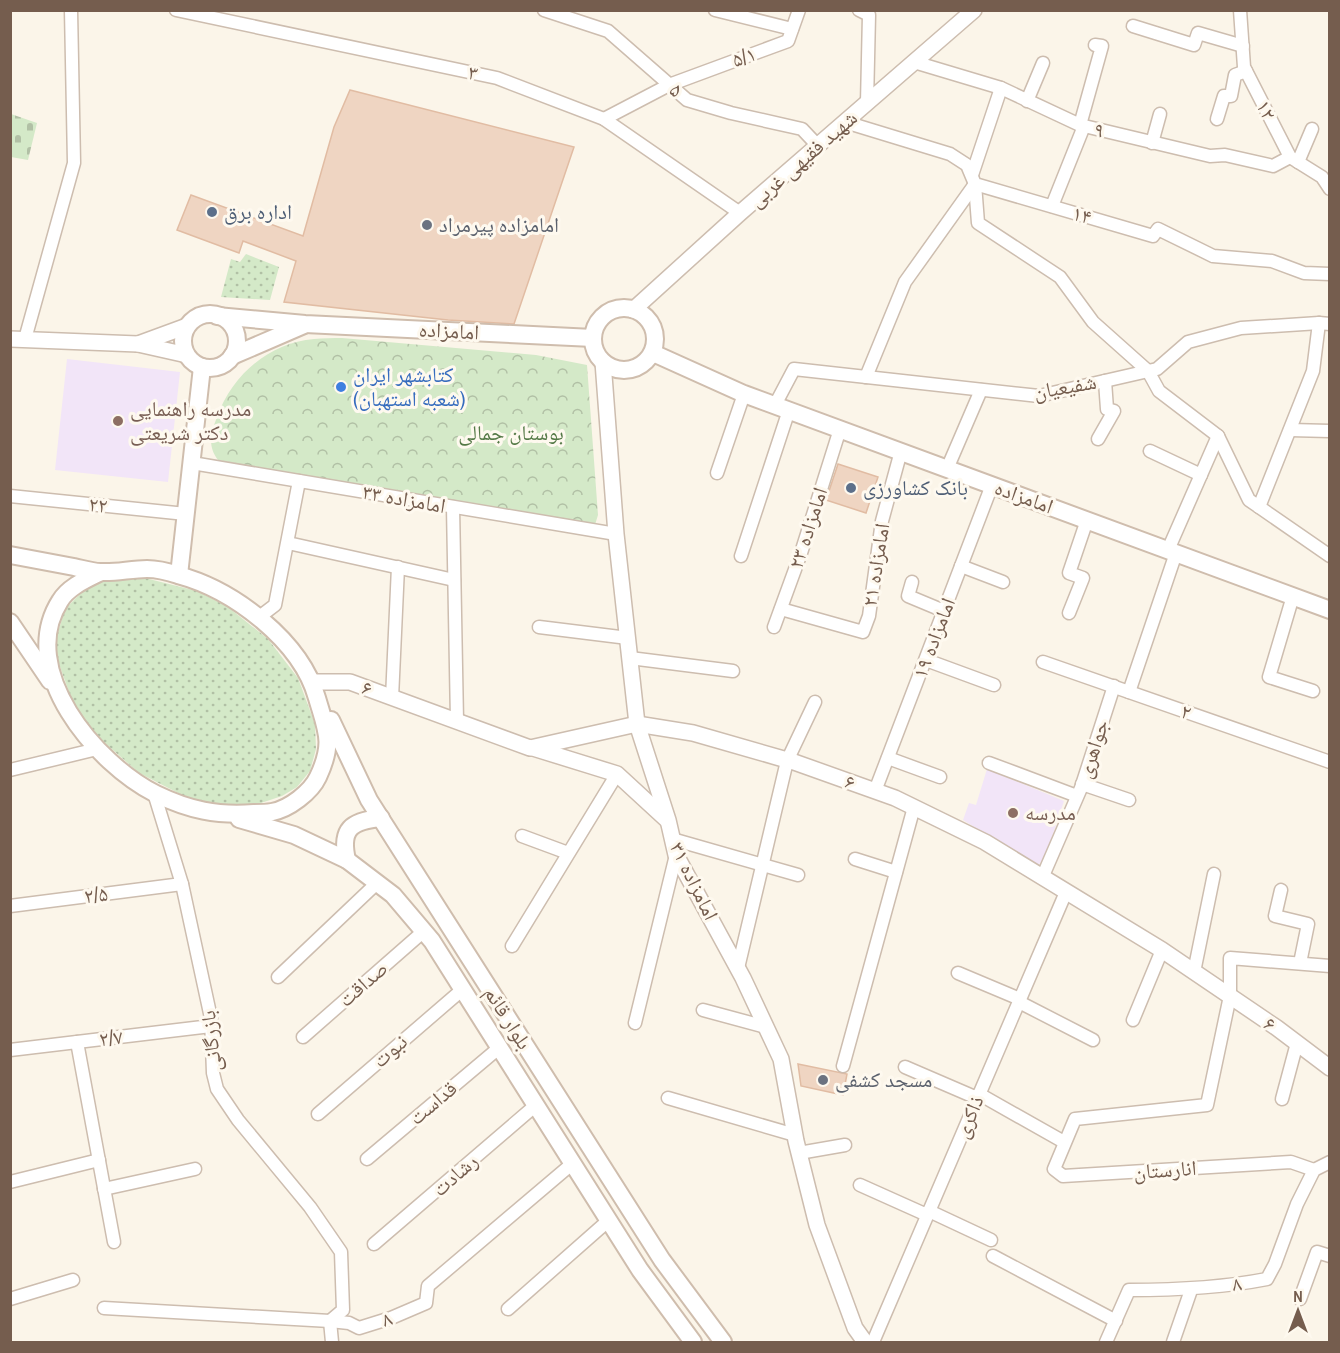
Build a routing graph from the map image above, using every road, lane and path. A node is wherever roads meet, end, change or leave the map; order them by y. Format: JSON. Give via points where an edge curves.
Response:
{"nodes":[{"id":1,"x":71,"y":10,"type":"edge"},
{"id":2,"x":176,"y":10,"type":"edge"},
{"id":3,"x":544,"y":10,"type":"edge"},
{"id":4,"x":715,"y":10,"type":"edge"},
{"id":5,"x":799,"y":10,"type":"edge"},
{"id":6,"x":974,"y":10,"type":"edge"},
{"id":7,"x":1240,"y":10,"type":"edge"},
{"id":8,"x":866,"y":12,"type":"edge"},
{"id":9,"x":1132,"y":26,"type":"dead end"},
{"id":10,"x":792,"y":29,"type":"junction"},
{"id":11,"x":1095,"y":45,"type":"dead end"},
{"id":12,"x":1243,"y":46,"type":"junction"},
{"id":13,"x":914,"y":62,"type":"junction"},
{"id":14,"x":1043,"y":63,"type":"dead end"},
{"id":15,"x":1246,"y":71,"type":"junction"},
{"id":16,"x":669,"y":85,"type":"junction"},
{"id":17,"x":1000,"y":88,"type":"junction"},
{"id":18,"x":1027,"y":101,"type":"junction"},
{"id":19,"x":867,"y":103,"type":"junction"},
{"id":20,"x":1160,"y":114,"type":"dead end"},
{"id":21,"x":604,"y":119,"type":"junction"},
{"id":22,"x":1217,"y":119,"type":"dead end"},
{"id":23,"x":845,"y":122,"type":"junction"},
{"id":24,"x":1082,"y":126,"type":"junction"},
{"id":25,"x":1312,"y":129,"type":"dead end"},
{"id":26,"x":1152,"y":143,"type":"junction"},
{"id":27,"x":818,"y":146,"type":"junction"},
{"id":28,"x":1294,"y":160,"type":"junction"},
{"id":29,"x":973,"y":179,"type":"junction"},
{"id":30,"x":1329,"y":189,"type":"edge"},
{"id":31,"x":1052,"y":206,"type":"junction"},
{"id":32,"x":740,"y":213,"type":"junction"},
{"id":33,"x":1329,"y":274,"type":"edge"},
{"id":34,"x":633,"y":309,"type":"junction"},
{"id":35,"x":217,"y":316,"type":"junction"},
{"id":36,"x":1324,"y":323,"type":"edge"},
{"id":37,"x":305,"y":324,"type":"junction"},
{"id":38,"x":187,"y":326,"type":"junction"},
{"id":39,"x":593,"y":338,"type":"junction"},
{"id":40,"x":18,"y":339,"type":"edge"},
{"id":41,"x":138,"y":344,"type":"junction"},
{"id":42,"x":653,"y":353,"type":"junction"},
{"id":43,"x":187,"y":355,"type":"junction"},
{"id":44,"x":232,"y":356,"type":"junction"},
{"id":45,"x":603,"y":362,"type":"junction"},
{"id":46,"x":202,"y":367,"type":"junction"},
{"id":47,"x":1148,"y":371,"type":"junction"},
{"id":48,"x":866,"y":377,"type":"junction"},
{"id":49,"x":1105,"y":381,"type":"junction"},
{"id":50,"x":981,"y":390,"type":"junction"},
{"id":51,"x":744,"y":394,"type":"junction"},
{"id":52,"x":782,"y":407,"type":"junction"},
{"id":53,"x":840,"y":429,"type":"junction"},
{"id":54,"x":1290,"y":430,"type":"junction"},
{"id":55,"x":1329,"y":431,"type":"edge"},
{"id":56,"x":1218,"y":436,"type":"junction"},
{"id":57,"x":1098,"y":439,"type":"dead end"},
{"id":58,"x":1150,"y":450,"type":"dead end"},
{"id":59,"x":901,"y":451,"type":"junction"},
{"id":60,"x":192,"y":463,"type":"junction"},
{"id":61,"x":947,"y":469,"type":"junction"},
{"id":62,"x":717,"y":472,"type":"dead end"},
{"id":63,"x":1201,"y":475,"type":"junction"},
{"id":64,"x":299,"y":481,"type":"junction"},
{"id":65,"x":992,"y":485,"type":"junction"},
{"id":66,"x":10,"y":496,"type":"edge"},
{"id":67,"x":453,"y":507,"type":"junction"},
{"id":68,"x":1259,"y":507,"type":"junction"},
{"id":69,"x":186,"y":514,"type":"junction"},
{"id":70,"x":1087,"y":520,"type":"junction"},
{"id":71,"x":616,"y":534,"type":"junction"},
{"id":72,"x":288,"y":543,"type":"junction"},
{"id":73,"x":1172,"y":551,"type":"junction"},
{"id":74,"x":10,"y":555,"type":"edge"},
{"id":75,"x":741,"y":556,"type":"dead end"},
{"id":76,"x":1329,"y":556,"type":"edge"},
{"id":77,"x":961,"y":566,"type":"junction"},
{"id":78,"x":398,"y":567,"type":"junction"},
{"id":79,"x":100,"y":572,"type":"junction"},
{"id":80,"x":179,"y":575,"type":"junction"},
{"id":81,"x":454,"y":580,"type":"junction"},
{"id":82,"x":912,"y":582,"type":"dead end"},
{"id":83,"x":1003,"y":582,"type":"dead end"},
{"id":84,"x":1293,"y":596,"type":"junction"},
{"id":85,"x":781,"y":609,"type":"junction"},
{"id":86,"x":1329,"y":609,"type":"edge"},
{"id":87,"x":944,"y":611,"type":"junction"},
{"id":88,"x":1069,"y":613,"type":"dead end"},
{"id":89,"x":258,"y":618,"type":"junction"},
{"id":90,"x":10,"y":622,"type":"edge"},
{"id":91,"x":539,"y":627,"type":"dead end"},
{"id":92,"x":774,"y":627,"type":"dead end"},
{"id":93,"x":628,"y":638,"type":"junction"},
{"id":94,"x":630,"y":658,"type":"junction"},
{"id":95,"x":926,"y":660,"type":"junction"},
{"id":96,"x":1043,"y":662,"type":"dead end"},
{"id":97,"x":733,"y":671,"type":"dead end"},
{"id":98,"x":313,"y":682,"type":"junction"},
{"id":99,"x":994,"y":686,"type":"dead end"},
{"id":100,"x":1114,"y":686,"type":"junction"},
{"id":101,"x":1313,"y":691,"type":"dead end"},
{"id":102,"x":57,"y":692,"type":"junction"},
{"id":103,"x":1129,"y":692,"type":"junction"},
{"id":104,"x":392,"y":698,"type":"junction"},
{"id":105,"x":815,"y":702,"type":"dead end"},
{"id":106,"x":457,"y":721,"type":"junction"},
{"id":107,"x":637,"y":724,"type":"junction"},
{"id":108,"x":530,"y":747,"type":"junction"},
{"id":109,"x":97,"y":749,"type":"junction"},
{"id":110,"x":888,"y":758,"type":"junction"},
{"id":111,"x":787,"y":761,"type":"junction"},
{"id":112,"x":1329,"y":762,"type":"edge"},
{"id":113,"x":989,"y":763,"type":"dead end"},
{"id":114,"x":10,"y":770,"type":"edge"},
{"id":115,"x":617,"y":774,"type":"junction"},
{"id":116,"x":940,"y":777,"type":"dead end"},
{"id":117,"x":1080,"y":790,"type":"junction"},
{"id":118,"x":876,"y":791,"type":"junction"},
{"id":119,"x":154,"y":793,"type":"junction"},
{"id":120,"x":1129,"y":800,"type":"dead end"},
{"id":121,"x":914,"y":807,"type":"junction"},
{"id":122,"x":227,"y":815,"type":"junction"},
{"id":123,"x":381,"y":818,"type":"junction"},
{"id":124,"x":668,"y":820,"type":"junction"},
{"id":125,"x":522,"y":836,"type":"dead end"},
{"id":126,"x":672,"y":839,"type":"junction"},
{"id":127,"x":568,"y":853,"type":"junction"},
{"id":128,"x":676,"y":855,"type":"junction"},
{"id":129,"x":347,"y":860,"type":"junction"},
{"id":130,"x":855,"y":860,"type":"dead end"},
{"id":131,"x":763,"y":864,"type":"junction"},
{"id":132,"x":896,"y":872,"type":"junction"},
{"id":133,"x":1214,"y":874,"type":"dead end"},
{"id":134,"x":798,"y":875,"type":"dead end"},
{"id":135,"x":1042,"y":878,"type":"junction"},
{"id":136,"x":377,"y":883,"type":"junction"},
{"id":137,"x":182,"y":884,"type":"junction"},
{"id":138,"x":1281,"y":890,"type":"dead end"},
{"id":139,"x":1065,"y":892,"type":"junction"},
{"id":140,"x":10,"y":906,"type":"edge"},
{"id":141,"x":424,"y":931,"type":"junction"},
{"id":142,"x":512,"y":946,"type":"dead end"},
{"id":143,"x":1162,"y":950,"type":"junction"},
{"id":144,"x":1300,"y":963,"type":"junction"},
{"id":145,"x":1329,"y":966,"type":"edge"},
{"id":146,"x":738,"y":968,"type":"junction"},
{"id":147,"x":1194,"y":972,"type":"junction"},
{"id":148,"x":958,"y":973,"type":"dead end"},
{"id":149,"x":278,"y":977,"type":"dead end"},
{"id":150,"x":463,"y":989,"type":"junction"},
{"id":151,"x":1230,"y":996,"type":"junction"},
{"id":152,"x":1019,"y":1000,"type":"junction"},
{"id":153,"x":703,"y":1010,"type":"dead end"},
{"id":154,"x":1133,"y":1020,"type":"dead end"},
{"id":155,"x":635,"y":1023,"type":"dead end"},
{"id":156,"x":211,"y":1026,"type":"junction"},
{"id":157,"x":766,"y":1027,"type":"junction"},
{"id":158,"x":303,"y":1037,"type":"dead end"},
{"id":159,"x":1093,"y":1040,"type":"dead end"},
{"id":160,"x":77,"y":1042,"type":"junction"},
{"id":161,"x":1297,"y":1043,"type":"junction"},
{"id":162,"x":500,"y":1047,"type":"junction"},
{"id":163,"x":10,"y":1050,"type":"edge"},
{"id":164,"x":843,"y":1066,"type":"dead end"},
{"id":165,"x":905,"y":1067,"type":"dead end"},
{"id":166,"x":1329,"y":1068,"type":"edge"},
{"id":167,"x":978,"y":1096,"type":"junction"},
{"id":168,"x":668,"y":1098,"type":"dead end"},
{"id":169,"x":1282,"y":1099,"type":"dead end"},
{"id":170,"x":536,"y":1105,"type":"junction"},
{"id":171,"x":318,"y":1114,"type":"dead end"},
{"id":172,"x":795,"y":1135,"type":"junction"},
{"id":173,"x":1065,"y":1138,"type":"junction"},
{"id":174,"x":845,"y":1145,"type":"dead end"},
{"id":175,"x":799,"y":1153,"type":"junction"},
{"id":176,"x":367,"y":1159,"type":"dead end"},
{"id":177,"x":99,"y":1160,"type":"junction"},
{"id":178,"x":1329,"y":1162,"type":"edge"},
{"id":179,"x":573,"y":1163,"type":"junction"},
{"id":180,"x":195,"y":1169,"type":"dead end"},
{"id":181,"x":1314,"y":1170,"type":"junction"},
{"id":182,"x":10,"y":1182,"type":"edge"},
{"id":183,"x":860,"y":1185,"type":"dead end"},
{"id":184,"x":104,"y":1189,"type":"junction"},
{"id":185,"x":928,"y":1213,"type":"junction"},
{"id":186,"x":609,"y":1220,"type":"junction"},
{"id":187,"x":991,"y":1240,"type":"dead end"},
{"id":188,"x":114,"y":1242,"type":"dead end"},
{"id":189,"x":374,"y":1244,"type":"dead end"},
{"id":190,"x":993,"y":1256,"type":"dead end"},
{"id":191,"x":1329,"y":1256,"type":"edge"},
{"id":192,"x":73,"y":1280,"type":"dead end"},
{"id":193,"x":1191,"y":1290,"type":"junction"},
{"id":194,"x":10,"y":1299,"type":"edge"},
{"id":195,"x":1300,"y":1299,"type":"dead end"},
{"id":196,"x":104,"y":1308,"type":"dead end"},
{"id":197,"x":508,"y":1309,"type":"dead end"},
{"id":198,"x":330,"y":1321,"type":"junction"},
{"id":199,"x":1116,"y":1321,"type":"junction"},
{"id":200,"x":687,"y":1339,"type":"edge"},
{"id":201,"x":332,"y":1342,"type":"edge"},
{"id":202,"x":723,"y":1342,"type":"edge"},
{"id":203,"x":866,"y":1342,"type":"edge"},
{"id":204,"x":873,"y":1342,"type":"edge"},
{"id":205,"x":1106,"y":1342,"type":"edge"},
{"id":206,"x":1173,"y":1342,"type":"edge"}],
"edges":[{"from":1,"to":40,"type":"street","via":[[74,163]]},
{"from":2,"to":21,"type":"street","name":"۳","via":[[497,78]]},
{"from":3,"to":16,"type":"street","name":"۵","via":[[608,31]]},
{"from":4,"to":10,"type":"street"},
{"from":5,"to":10,"type":"street","name":"۵/۱"},
{"from":6,"to":13,"type":"street","name":"شهید فقیهی غربی"},
{"from":7,"to":12,"type":"street","name":"۱۲"},
{"from":8,"to":19,"type":"street"},
{"from":9,"to":12,"type":"street","via":[[1194,45],[1198,33]]},
{"from":10,"to":16,"type":"street","name":"۵/۱","via":[[788,41]]},
{"from":11,"to":24,"type":"street","via":[[1102,46]]},
{"from":12,"to":15,"type":"street","name":"۱۲"},
{"from":13,"to":17,"type":"street","name":"۹"},
{"from":13,"to":19,"type":"street","name":"شهید فقیهی غربی"},
{"from":14,"to":18,"type":"street"},
{"from":15,"to":22,"type":"street","via":[[1235,75],[1232,96],[1224,96]]},
{"from":15,"to":28,"type":"street","name":"۱۲"},
{"from":16,"to":21,"type":"street"},
{"from":16,"to":27,"type":"street","name":"۵","via":[[687,100],[802,129]]},
{"from":17,"to":18,"type":"street","name":"۹"},
{"from":17,"to":29,"type":"street"},
{"from":18,"to":24,"type":"street","name":"۹"},
{"from":19,"to":23,"type":"street","name":"شهید فقیهی غربی"},
{"from":20,"to":26,"type":"street"},
{"from":21,"to":32,"type":"street","name":"۳"},
{"from":23,"to":27,"type":"street","name":"شهید فقیهی غربی"},
{"from":23,"to":29,"type":"street","name":"۱۴","via":[[950,154],[967,165]]},
{"from":24,"to":26,"type":"street","name":"۹"},
{"from":24,"to":31,"type":"street"},
{"from":25,"to":28,"type":"street"},
{"from":26,"to":28,"type":"street","name":"۹","via":[[1273,166]]},
{"from":27,"to":32,"type":"street","name":"شهید فقیهی غربی"},
{"from":28,"to":30,"type":"street","name":"۱۲","via":[[1322,177]]},
{"from":29,"to":31,"type":"street","name":"۱۴"},
{"from":29,"to":47,"type":"street","via":[[978,223],[1060,277],[1093,322]]},
{"from":29,"to":48,"type":"street","via":[[905,282]]},
{"from":31,"to":33,"type":"street","name":"۱۴","via":[[1153,236],[1158,229],[1213,256],[1272,261],[1304,273]]},
{"from":32,"to":34,"type":"street","name":"شهید فقیهی غربی"},
{"from":34,"to":39,"type":"main road","via":[[607,313]]},
{"from":34,"to":42,"type":"main road","via":[[653,327]]},
{"from":35,"to":37,"type":"main road","name":"امامزاده"},
{"from":35,"to":38,"type":"main road","via":[[201,316]]},
{"from":35,"to":44,"type":"main road","via":[[235,332]]},
{"from":36,"to":47,"type":"street","name":"شفیعیان","via":[[1241,328],[1188,342],[1157,369]]},
{"from":36,"to":54,"type":"street","via":[[1313,371]]},
{"from":37,"to":39,"type":"main road","name":"امامزاده"},
{"from":37,"to":44,"type":"main road"},
{"from":38,"to":41,"type":"street"},
{"from":38,"to":43,"type":"main road","via":[[183,343]]},
{"from":39,"to":45,"type":"main road","via":[[595,351]]},
{"from":40,"to":41,"type":"street"},
{"from":41,"to":43,"type":"street"},
{"from":42,"to":45,"type":"main road","via":[[630,370],[611,368]]},
{"from":42,"to":51,"type":"main road","name":"امامزاده"},
{"from":43,"to":46,"type":"main road"},
{"from":44,"to":46,"type":"main road","via":[[219,367]]},
{"from":45,"to":71,"type":"street","name":"امامزاده ۳۱"},
{"from":46,"to":60,"type":"main road"},
{"from":47,"to":49,"type":"street","name":"شفیعیان"},
{"from":47,"to":56,"type":"street","via":[[1159,391]]},
{"from":48,"to":50,"type":"street","name":"شفیعیان"},
{"from":48,"to":52,"type":"street","name":"شفیعیان","via":[[794,369]]},
{"from":49,"to":50,"type":"street","name":"شفیعیان","via":[[1039,396]]},
{"from":49,"to":57,"type":"street","via":[[1107,409],[1114,411]]},
{"from":50,"to":61,"type":"street"},
{"from":51,"to":52,"type":"main road","name":"امامزاده"},
{"from":51,"to":62,"type":"street"},
{"from":52,"to":53,"type":"main road","name":"امامزاده"},
{"from":52,"to":75,"type":"street"},
{"from":53,"to":59,"type":"main road","name":"امامزاده"},
{"from":53,"to":85,"type":"street","name":"امامزاده ۲۳"},
{"from":54,"to":55,"type":"street"},
{"from":54,"to":68,"type":"street"},
{"from":56,"to":63,"type":"street"},
{"from":56,"to":68,"type":"street","via":[[1249,500]]},
{"from":58,"to":63,"type":"street"},
{"from":59,"to":61,"type":"main road","name":"امامزاده"},
{"from":59,"to":85,"type":"street","name":"امامزاده ۲۱","via":[[882,521],[869,616],[863,632]]},
{"from":60,"to":64,"type":"street","name":"امامزاده ۳۳"},
{"from":60,"to":69,"type":"main road"},
{"from":61,"to":65,"type":"main road","name":"امامزاده"},
{"from":63,"to":73,"type":"street"},
{"from":64,"to":67,"type":"street","name":"امامزاده ۳۳"},
{"from":64,"to":72,"type":"street"},
{"from":65,"to":70,"type":"main road","name":"امامزاده"},
{"from":65,"to":77,"type":"street","name":"امامزاده ۱۹"},
{"from":66,"to":69,"type":"street","name":"۲۲"},
{"from":67,"to":71,"type":"street","name":"امامزاده ۳۳"},
{"from":67,"to":81,"type":"street"},
{"from":68,"to":76,"type":"street"},
{"from":69,"to":80,"type":"main road"},
{"from":70,"to":73,"type":"main road","name":"امامزاده"},
{"from":70,"to":88,"type":"street","via":[[1069,573],[1083,578]]},
{"from":71,"to":93,"type":"street","name":"امامزاده ۳۱"},
{"from":72,"to":78,"type":"street"},
{"from":72,"to":89,"type":"street","via":[[275,605]]},
{"from":73,"to":84,"type":"main road","name":"امامزاده"},
{"from":73,"to":103,"type":"street"},
{"from":74,"to":79,"type":"main road"},
{"from":77,"to":83,"type":"street"},
{"from":77,"to":87,"type":"street","name":"امامزاده ۱۹"},
{"from":78,"to":81,"type":"street"},
{"from":78,"to":104,"type":"street"},
{"from":79,"to":80,"type":"main road","via":[[148,569]]},
{"from":79,"to":102,"type":"main road","via":[[60,600],[51,622],[46,646]]},
{"from":80,"to":89,"type":"main road","via":[[221,591]]},
{"from":81,"to":106,"type":"street"},
{"from":82,"to":87,"type":"street","via":[[908,596]]},
{"from":84,"to":86,"type":"main road","name":"امامزاده"},
{"from":84,"to":101,"type":"street","via":[[1269,677]]},
{"from":85,"to":92,"type":"street","name":"امامزاده ۲۳"},
{"from":87,"to":95,"type":"street","name":"امامزاده ۱۹"},
{"from":89,"to":98,"type":"main road","via":[[274,630]]},
{"from":90,"to":102,"type":"main road"},
{"from":91,"to":93,"type":"street"},
{"from":93,"to":94,"type":"street","name":"امامزاده ۳۱"},
{"from":94,"to":97,"type":"street"},
{"from":94,"to":107,"type":"street","name":"امامزاده ۳۱"},
{"from":95,"to":99,"type":"street"},
{"from":95,"to":110,"type":"street","name":"امامزاده ۱۹"},
{"from":96,"to":100,"type":"street","name":"۲"},
{"from":98,"to":104,"type":"street","name":"۶","via":[[350,682]]},
{"from":98,"to":122,"type":"main road","via":[[329,739],[325,763],[314,785],[274,812]]},
{"from":98,"to":123,"type":"main road","name":"بلوار قائم"},
{"from":100,"to":103,"type":"street","name":"۲"},
{"from":100,"to":117,"type":"street","name":"جواهری"},
{"from":102,"to":109,"type":"main road"},
{"from":103,"to":112,"type":"street","name":"۲"},
{"from":104,"to":106,"type":"street","name":"۶"},
{"from":105,"to":111,"type":"street"},
{"from":106,"to":108,"type":"street","name":"۶"},
{"from":107,"to":108,"type":"street","name":"۶"},
{"from":107,"to":111,"type":"street","name":"۶","via":[[693,734]]},
{"from":107,"to":124,"type":"street","name":"امامزاده ۳۱"},
{"from":108,"to":115,"type":"street"},
{"from":109,"to":114,"type":"street"},
{"from":109,"to":119,"type":"main road"},
{"from":110,"to":116,"type":"street"},
{"from":110,"to":118,"type":"street","name":"امامزاده ۱۹"},
{"from":111,"to":118,"type":"street","name":"۶"},
{"from":111,"to":131,"type":"street"},
{"from":113,"to":117,"type":"street"},
{"from":115,"to":124,"type":"street"},
{"from":115,"to":127,"type":"street"},
{"from":117,"to":120,"type":"street"},
{"from":117,"to":135,"type":"street","name":"جواهری"},
{"from":118,"to":121,"type":"street","name":"۶"},
{"from":119,"to":122,"type":"main road","via":[[187,807]]},
{"from":119,"to":137,"type":"street","name":"بازرگانی"},
{"from":121,"to":132,"type":"street"},
{"from":121,"to":135,"type":"street","name":"۶","via":[[985,842]]},
{"from":122,"to":129,"type":"main road","name":"بلوار قائم","via":[[294,835]]},
{"from":123,"to":129,"type":"main road","via":[[352,826],[344,846]]},
{"from":123,"to":202,"type":"main road","name":"بلوار قائم","via":[[662,1260]]},
{"from":124,"to":126,"type":"street","name":"امامزاده ۳۱"},
{"from":125,"to":127,"type":"street"},
{"from":126,"to":128,"type":"street","name":"امامزاده ۳۱"},
{"from":126,"to":131,"type":"street"},
{"from":127,"to":142,"type":"street"},
{"from":128,"to":146,"type":"street","name":"امامزاده ۳۱"},
{"from":128,"to":155,"type":"street"},
{"from":129,"to":136,"type":"main road","name":"بلوار قائم"},
{"from":130,"to":132,"type":"street"},
{"from":131,"to":134,"type":"street"},
{"from":131,"to":146,"type":"street"},
{"from":132,"to":164,"type":"street"},
{"from":133,"to":147,"type":"street"},
{"from":135,"to":139,"type":"street","name":"۶"},
{"from":136,"to":141,"type":"main road","name":"بلوار قائم","via":[[393,895]]},
{"from":136,"to":149,"type":"street"},
{"from":137,"to":140,"type":"street","name":"۲/۵"},
{"from":137,"to":156,"type":"street","name":"بازرگانی"},
{"from":138,"to":144,"type":"street","via":[[1275,916],[1308,924]]},
{"from":139,"to":143,"type":"street","name":"۶"},
{"from":139,"to":152,"type":"street","name":"ذاکری"},
{"from":141,"to":150,"type":"main road","name":"بلوار قائم"},
{"from":141,"to":158,"type":"street","name":"صداقت"},
{"from":143,"to":147,"type":"street","name":"۶"},
{"from":143,"to":154,"type":"street"},
{"from":144,"to":145,"type":"street"},
{"from":144,"to":151,"type":"street","via":[[1230,958]]},
{"from":146,"to":157,"type":"street","name":"امامزاده ۳۱"},
{"from":147,"to":151,"type":"street","name":"۶"},
{"from":148,"to":152,"type":"street"},
{"from":150,"to":162,"type":"main road","name":"بلوار قائم"},
{"from":150,"to":171,"type":"street","name":"نبوت"},
{"from":151,"to":161,"type":"street","name":"۶"},
{"from":151,"to":173,"type":"street","via":[[1207,1105],[1075,1119]]},
{"from":152,"to":159,"type":"street"},
{"from":152,"to":167,"type":"street","name":"ذاکری"},
{"from":153,"to":157,"type":"street"},
{"from":156,"to":160,"type":"street","name":"۲/۷"},
{"from":156,"to":198,"type":"street","name":"بازرگانی","via":[[217,1089],[310,1207],[340,1252],[343,1310]]},
{"from":157,"to":172,"type":"street","name":"امامزاده ۳۱","via":[[781,1059]]},
{"from":160,"to":163,"type":"street","name":"۲/۷"},
{"from":160,"to":177,"type":"street"},
{"from":161,"to":166,"type":"street","name":"۶"},
{"from":161,"to":169,"type":"street"},
{"from":162,"to":170,"type":"main road","name":"بلوار قائم"},
{"from":162,"to":176,"type":"street","name":"قداست"},
{"from":165,"to":167,"type":"street"},
{"from":167,"to":173,"type":"street"},
{"from":167,"to":185,"type":"street","name":"ذاکری"},
{"from":168,"to":172,"type":"street"},
{"from":170,"to":179,"type":"main road","name":"بلوار قائم"},
{"from":170,"to":189,"type":"street","name":"رشادت"},
{"from":172,"to":175,"type":"street","name":"امامزاده ۳۱"},
{"from":173,"to":181,"type":"street","name":"انارستان","via":[[1054,1169],[1063,1176],[1291,1162]]},
{"from":174,"to":175,"type":"street"},
{"from":175,"to":203,"type":"street","name":"امامزاده ۳۱","via":[[818,1225],[855,1328]]},
{"from":177,"to":182,"type":"street"},
{"from":177,"to":184,"type":"street"},
{"from":178,"to":181,"type":"street"},
{"from":179,"to":186,"type":"main road","name":"بلوار قائم"},
{"from":179,"to":198,"type":"street","name":"۸","via":[[428,1286],[426,1303],[359,1328]]},
{"from":180,"to":184,"type":"street"},
{"from":181,"to":193,"type":"street","name":"۸","via":[[1267,1279]]},
{"from":183,"to":185,"type":"street"},
{"from":184,"to":188,"type":"street"},
{"from":185,"to":187,"type":"street"},
{"from":185,"to":204,"type":"street","name":"ذاکری"},
{"from":186,"to":197,"type":"street"},
{"from":186,"to":200,"type":"main road","name":"بلوار قائم"},
{"from":190,"to":199,"type":"street"},
{"from":191,"to":195,"type":"street","via":[[1317,1252]]},
{"from":192,"to":194,"type":"street"},
{"from":193,"to":199,"type":"street","name":"۸","via":[[1129,1290]]},
{"from":193,"to":206,"type":"street"},
{"from":196,"to":198,"type":"street","name":"۸"},
{"from":198,"to":201,"type":"street"},
{"from":199,"to":205,"type":"street","name":"۸"}]}
